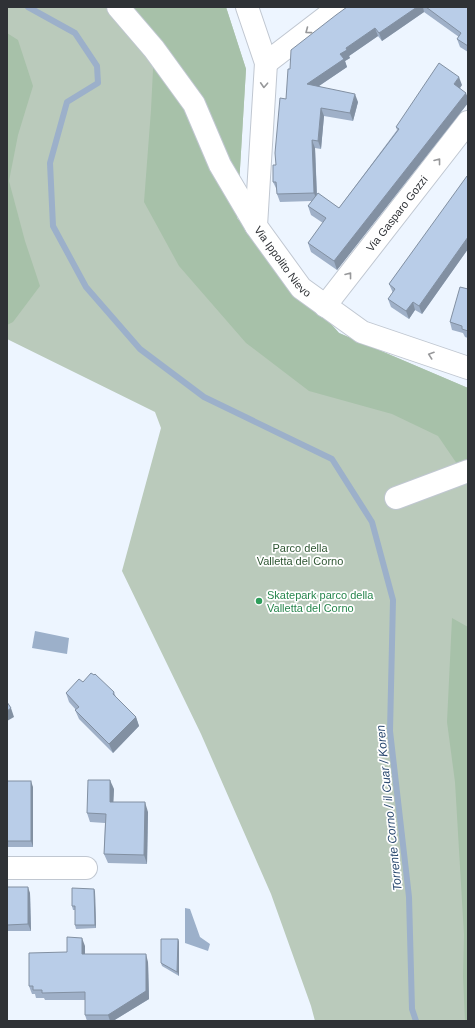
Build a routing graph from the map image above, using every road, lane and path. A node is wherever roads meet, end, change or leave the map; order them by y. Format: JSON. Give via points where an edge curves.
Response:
{"nodes":[{"id":1,"x":118,"y":7,"type":"edge"},
{"id":2,"x":247,"y":7,"type":"edge"},
{"id":3,"x":339,"y":7,"type":"edge"},
{"id":4,"x":266,"y":63,"type":"junction"},
{"id":5,"x":468,"y":122,"type":"edge"},
{"id":6,"x":256,"y":226,"type":"junction"},
{"id":7,"x":325,"y":306,"type":"junction"},
{"id":8,"x":468,"y":368,"type":"edge"},
{"id":9,"x":468,"y":471,"type":"edge"},
{"id":10,"x":396,"y":498,"type":"dead end"},
{"id":11,"x":7,"y":868,"type":"edge"},
{"id":12,"x":86,"y":868,"type":"dead end"}],
"edges":[{"from":1,"to":6,"type":"street","via":[[154,49],[194,104],[220,165]]},
{"from":2,"to":4,"type":"street","name":"Via Ippolito Nievo"},
{"from":3,"to":4,"type":"street","one_way":true},
{"from":4,"to":6,"type":"street","name":"Via Ippolito Nievo","one_way":true},
{"from":7,"to":5,"type":"street","name":"Via Gasparo Gozzi","one_way":true},
{"from":6,"to":7,"type":"street","name":"Via Ippolito Nievo","via":[[301,288]]},
{"from":8,"to":7,"type":"street","name":"Via Ippolito Nievo","one_way":true,"via":[[362,332]]},
{"from":9,"to":10,"type":"street"},
{"from":11,"to":12,"type":"street"}]}
